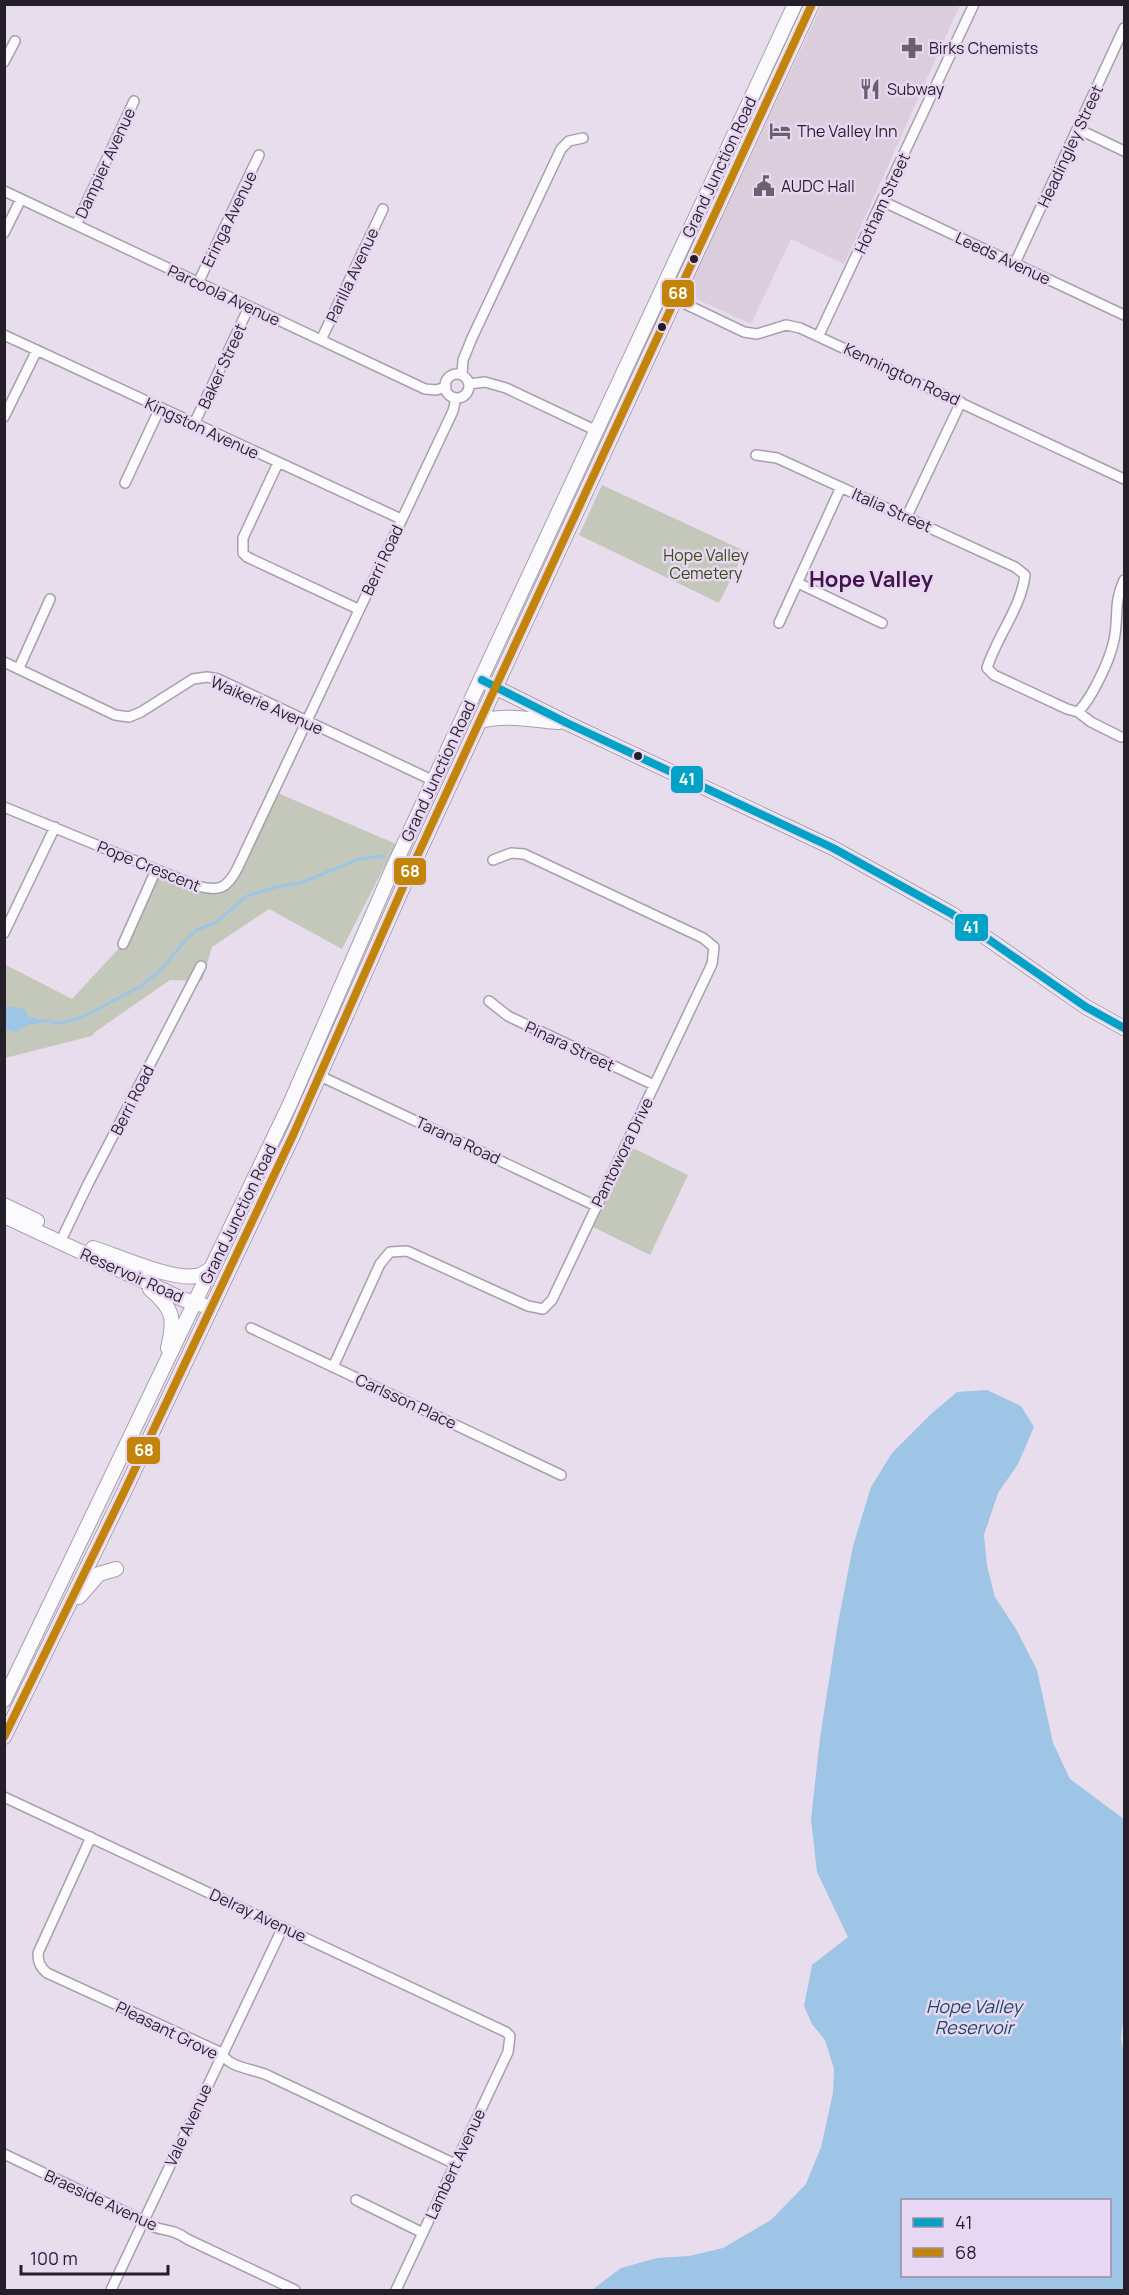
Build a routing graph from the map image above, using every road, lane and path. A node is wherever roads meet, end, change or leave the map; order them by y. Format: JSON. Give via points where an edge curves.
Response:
{"nodes":[{"id":1,"x":795,"y":4,"type":"edge"},
{"id":2,"x":974,"y":4,"type":"edge"},
{"id":3,"x":811,"y":7,"type":"edge"},
{"id":4,"x":785,"y":25,"type":"junction"},
{"id":5,"x":1125,"y":28,"type":"edge"},
{"id":6,"x":15,"y":41,"type":"dead end"},
{"id":7,"x":4,"y":62,"type":"edge"},
{"id":8,"x":134,"y":101,"type":"dead end"},
{"id":9,"x":739,"y":125,"type":"junction"},
{"id":10,"x":1078,"y":129,"type":"junction"},
{"id":11,"x":753,"y":133,"type":"junction"},
{"id":12,"x":583,"y":138,"type":"dead end"},
{"id":13,"x":1125,"y":150,"type":"edge"},
{"id":14,"x":259,"y":155,"type":"dead end"},
{"id":15,"x":4,"y":191,"type":"edge"},
{"id":16,"x":21,"y":199,"type":"junction"},
{"id":17,"x":882,"y":201,"type":"junction"},
{"id":18,"x":383,"y":209,"type":"dead end"},
{"id":19,"x":76,"y":225,"type":"junction"},
{"id":20,"x":4,"y":233,"type":"edge"},
{"id":21,"x":1015,"y":263,"type":"junction"},
{"id":22,"x":198,"y":283,"type":"junction"},
{"id":23,"x":661,"y":293,"type":"junction"},
{"id":24,"x":675,"y":299,"type":"junction"},
{"id":25,"x":249,"y":307,"type":"junction"},
{"id":26,"x":1125,"y":315,"type":"edge"},
{"id":27,"x":4,"y":335,"type":"edge"},
{"id":28,"x":819,"y":335,"type":"junction"},
{"id":29,"x":321,"y":340,"type":"junction"},
{"id":30,"x":37,"y":350,"type":"junction"},
{"id":31,"x":462,"y":375,"type":"junction"},
{"id":32,"x":469,"y":384,"type":"junction"},
{"id":33,"x":446,"y":387,"type":"junction"},
{"id":34,"x":456,"y":398,"type":"junction"},
{"id":35,"x":961,"y":402,"type":"junction"},
{"id":36,"x":160,"y":408,"type":"junction"},
{"id":37,"x":4,"y":417,"type":"edge"},
{"id":38,"x":194,"y":424,"type":"junction"},
{"id":39,"x":597,"y":431,"type":"junction"},
{"id":40,"x":611,"y":437,"type":"junction"},
{"id":41,"x":756,"y":455,"type":"dead end"},
{"id":42,"x":278,"y":463,"type":"junction"},
{"id":43,"x":1125,"y":479,"type":"edge"},
{"id":44,"x":125,"y":483,"type":"dead end"},
{"id":45,"x":842,"y":487,"type":"junction"},
{"id":46,"x":907,"y":516,"type":"junction"},
{"id":47,"x":401,"y":519,"type":"junction"},
{"id":48,"x":1125,"y":580,"type":"edge"},
{"id":49,"x":798,"y":583,"type":"junction"},
{"id":50,"x":50,"y":599,"type":"dead end"},
{"id":51,"x":358,"y":609,"type":"junction"},
{"id":52,"x":778,"y":623,"type":"dead end"},
{"id":53,"x":882,"y":624,"type":"dead end"},
{"id":54,"x":4,"y":662,"type":"edge"},
{"id":55,"x":19,"y":668,"type":"junction"},
{"id":56,"x":482,"y":680,"type":"junction"},
{"id":57,"x":495,"y":687,"type":"junction"},
{"id":58,"x":1078,"y":712,"type":"junction"},
{"id":59,"x":480,"y":721,"type":"junction"},
{"id":60,"x":306,"y":722,"type":"junction"},
{"id":61,"x":567,"y":723,"type":"junction"},
{"id":62,"x":1121,"y":737,"type":"dead end"},
{"id":63,"x":434,"y":781,"type":"junction"},
{"id":64,"x":4,"y":807,"type":"edge"},
{"id":65,"x":55,"y":827,"type":"junction"},
{"id":66,"x":493,"y":860,"type":"dead end"},
{"id":67,"x":156,"y":870,"type":"junction"},
{"id":68,"x":4,"y":933,"type":"edge"},
{"id":69,"x":123,"y":944,"type":"dead end"},
{"id":70,"x":201,"y":966,"type":"dead end"},
{"id":71,"x":489,"y":1001,"type":"dead end"},
{"id":72,"x":1125,"y":1028,"type":"edge"},
{"id":73,"x":315,"y":1048,"type":"junction"},
{"id":74,"x":320,"y":1076,"type":"junction"},
{"id":75,"x":654,"y":1086,"type":"junction"},
{"id":76,"x":289,"y":1106,"type":"junction"},
{"id":77,"x":4,"y":1205,"type":"edge"},
{"id":78,"x":596,"y":1206,"type":"junction"},
{"id":79,"x":4,"y":1216,"type":"edge"},
{"id":80,"x":62,"y":1238,"type":"junction"},
{"id":81,"x":93,"y":1248,"type":"junction"},
{"id":82,"x":212,"y":1268,"type":"junction"},
{"id":83,"x":137,"y":1278,"type":"junction"},
{"id":84,"x":196,"y":1302,"type":"junction"},
{"id":85,"x":210,"y":1309,"type":"junction"},
{"id":86,"x":251,"y":1328,"type":"dead end"},
{"id":87,"x":333,"y":1366,"type":"junction"},
{"id":88,"x":162,"y":1373,"type":"junction"},
{"id":89,"x":561,"y":1475,"type":"dead end"},
{"id":90,"x":84,"y":1534,"type":"junction"},
{"id":91,"x":100,"y":1541,"type":"junction"},
{"id":92,"x":77,"y":1549,"type":"junction"},
{"id":93,"x":93,"y":1556,"type":"junction"},
{"id":94,"x":116,"y":1569,"type":"dead end"},
{"id":95,"x":60,"y":1621,"type":"junction"},
{"id":96,"x":4,"y":1700,"type":"edge"},
{"id":97,"x":4,"y":1737,"type":"edge"},
{"id":98,"x":4,"y":1797,"type":"edge"},
{"id":99,"x":91,"y":1837,"type":"junction"},
{"id":100,"x":283,"y":1927,"type":"junction"},
{"id":101,"x":510,"y":2036,"type":"joint"},
{"id":102,"x":222,"y":2053,"type":"junction"},
{"id":103,"x":4,"y":2154,"type":"edge"},
{"id":104,"x":455,"y":2164,"type":"junction"},
{"id":105,"x":356,"y":2200,"type":"dead end"},
{"id":106,"x":144,"y":2221,"type":"junction"},
{"id":107,"x":423,"y":2233,"type":"junction"},
{"id":108,"x":111,"y":2290,"type":"edge"},
{"id":109,"x":295,"y":2290,"type":"edge"},
{"id":110,"x":396,"y":2290,"type":"edge"}],
"edges":[{"from":1,"to":4,"type":"main road","name":"Grand Junction Road"},
{"from":2,"to":17,"type":"street","name":"Hotham Street"},
{"from":3,"to":4,"type":"main road"},
{"from":3,"to":11,"type":"main road","name":"Grand Junction Road"},
{"from":4,"to":9,"type":"main road","name":"Grand Junction Road"},
{"from":5,"to":10,"type":"street","name":"Headingley Street"},
{"from":6,"to":7,"type":"street"},
{"from":8,"to":19,"type":"street","name":"Dampier Avenue"},
{"from":9,"to":11,"type":"main road"},
{"from":9,"to":23,"type":"main road","name":"Grand Junction Road"},
{"from":10,"to":13,"type":"street"},
{"from":10,"to":21,"type":"street","name":"Headingley Street"},
{"from":11,"to":24,"type":"main road","name":"Grand Junction Road"},
{"from":12,"to":31,"type":"street","via":[[569,141],[561,149],[472,338]]},
{"from":14,"to":22,"type":"street","name":"Eringa Avenue"},
{"from":15,"to":16,"type":"street","name":"Parcoola Avenue"},
{"from":16,"to":19,"type":"street","name":"Parcoola Avenue"},
{"from":16,"to":20,"type":"street"},
{"from":17,"to":21,"type":"street","name":"Leeds Avenue"},
{"from":17,"to":28,"type":"street","name":"Hotham Street"},
{"from":18,"to":29,"type":"street","name":"Parilla Avenue"},
{"from":19,"to":22,"type":"street","name":"Parcoola Avenue"},
{"from":21,"to":26,"type":"street","name":"Leeds Avenue"},
{"from":22,"to":25,"type":"street","name":"Parcoola Avenue"},
{"from":23,"to":24,"type":"main road"},
{"from":23,"to":39,"type":"main road","name":"Grand Junction Road"},
{"from":24,"to":28,"type":"street","name":"Kennington Road","via":[[744,332],[757,334],[786,325]]},
{"from":24,"to":40,"type":"main road","name":"Grand Junction Road"},
{"from":25,"to":29,"type":"street","name":"Parcoola Avenue"},
{"from":25,"to":38,"type":"street","name":"Baker Street"},
{"from":27,"to":30,"type":"street","name":"Kingston Avenue"},
{"from":28,"to":35,"type":"street","name":"Kennington Road"},
{"from":29,"to":33,"type":"street","name":"Parcoola Avenue","via":[[425,389]]},
{"from":30,"to":36,"type":"street","name":"Kingston Avenue"},
{"from":30,"to":37,"type":"street"},
{"from":31,"to":32,"type":"street"},
{"from":31,"to":33,"type":"street","via":[[449,377]]},
{"from":32,"to":34,"type":"street","via":[[468,392]]},
{"from":32,"to":39,"type":"street","via":[[485,382],[506,388]]},
{"from":33,"to":34,"type":"street"},
{"from":34,"to":47,"type":"street","name":"Berri Road"},
{"from":35,"to":43,"type":"street","name":"Kennington Road"},
{"from":35,"to":46,"type":"street"},
{"from":36,"to":38,"type":"street","name":"Kingston Avenue"},
{"from":36,"to":44,"type":"street"},
{"from":38,"to":42,"type":"street","name":"Kingston Avenue"},
{"from":39,"to":40,"type":"main road"},
{"from":39,"to":56,"type":"main road","name":"Grand Junction Road"},
{"from":40,"to":57,"type":"main road","name":"Grand Junction Road"},
{"from":41,"to":45,"type":"street","name":"Italia Street","via":[[777,458]]},
{"from":42,"to":47,"type":"street","name":"Kingston Avenue"},
{"from":42,"to":51,"type":"street","via":[[243,538],[243,553]]},
{"from":45,"to":46,"type":"street","name":"Italia Street"},
{"from":45,"to":49,"type":"street"},
{"from":46,"to":58,"type":"street","name":"Italia Street","via":[[1016,567],[1025,575],[1023,591],[987,668],[994,675]]},
{"from":47,"to":51,"type":"street","name":"Berri Road"},
{"from":48,"to":58,"type":"street","via":[[1116,607],[1110,654],[1086,705]]},
{"from":49,"to":52,"type":"street"},
{"from":49,"to":53,"type":"street"},
{"from":50,"to":55,"type":"street"},
{"from":51,"to":60,"type":"street","name":"Berri Road"},
{"from":54,"to":55,"type":"street","name":"Waikerie Avenue"},
{"from":55,"to":60,"type":"street","name":"Waikerie Avenue","via":[[115,715],[129,717],[193,679],[207,677]]},
{"from":56,"to":57,"type":"main road"},
{"from":56,"to":63,"type":"main road","name":"Grand Junction Road"},
{"from":57,"to":59,"type":"main road","name":"Grand Junction Road"},
{"from":57,"to":61,"type":"main road"},
{"from":58,"to":62,"type":"street"},
{"from":59,"to":61,"type":"main road","via":[[502,717]]},
{"from":59,"to":74,"type":"main road","name":"Grand Junction Road"},
{"from":60,"to":63,"type":"street","name":"Waikerie Avenue"},
{"from":60,"to":67,"type":"street","name":"Pope Crescent","via":[[235,873],[223,887],[210,890]]},
{"from":61,"to":72,"type":"main road","via":[[843,854],[952,914],[1086,1006]]},
{"from":63,"to":73,"type":"main road","name":"Grand Junction Road"},
{"from":64,"to":65,"type":"street","name":"Pope Crescent"},
{"from":65,"to":67,"type":"street","name":"Pope Crescent"},
{"from":65,"to":68,"type":"street"},
{"from":66,"to":75,"type":"street","name":"Pantowora Drive","via":[[511,853],[524,854],[703,938],[714,947],[712,964]]},
{"from":67,"to":69,"type":"street"},
{"from":70,"to":80,"type":"street","name":"Berri Road"},
{"from":71,"to":75,"type":"street","name":"Pinara Street","via":[[508,1016]]},
{"from":73,"to":74,"type":"main road"},
{"from":73,"to":76,"type":"main road","name":"Grand Junction Road"},
{"from":74,"to":76,"type":"main road","via":[[307,1084]]},
{"from":74,"to":78,"type":"street","name":"Tarana Road"},
{"from":74,"to":85,"type":"main road","name":"Grand Junction Road"},
{"from":75,"to":78,"type":"street","name":"Pantowora Drive"},
{"from":76,"to":82,"type":"main road","name":"Grand Junction Road"},
{"from":77,"to":80,"type":"main road","name":"Reservoir Road"},
{"from":78,"to":87,"type":"street","name":"Pantowora Drive","via":[[552,1300],[543,1309],[528,1306],[407,1251],[390,1252],[380,1264]]},
{"from":79,"to":80,"type":"main road","name":"Reservoir Road"},
{"from":80,"to":81,"type":"main road","name":"Reservoir Road"},
{"from":80,"to":83,"type":"main road","name":"Reservoir Road"},
{"from":81,"to":82,"type":"main road","via":[[185,1276],[196,1276]]},
{"from":81,"to":84,"type":"main road","name":"Reservoir Road","via":[[186,1292]]},
{"from":82,"to":84,"type":"main road","name":"Grand Junction Road"},
{"from":83,"to":84,"type":"main road","name":"Reservoir Road"},
{"from":83,"to":88,"type":"main road","via":[[164,1301],[172,1314]]},
{"from":84,"to":85,"type":"main road"},
{"from":84,"to":88,"type":"main road","name":"Grand Junction Road"},
{"from":85,"to":91,"type":"main road","name":"Grand Junction Road"},
{"from":86,"to":87,"type":"street","name":"Carlsson Place"},
{"from":87,"to":89,"type":"street","name":"Carlsson Place"},
{"from":88,"to":90,"type":"main road","name":"Grand Junction Road"},
{"from":90,"to":91,"type":"main road"},
{"from":90,"to":92,"type":"main road","name":"Grand Junction Road"},
{"from":91,"to":93,"type":"main road","name":"Grand Junction Road"},
{"from":92,"to":93,"type":"main road"},
{"from":92,"to":96,"type":"main road","name":"Grand Junction Road"},
{"from":93,"to":95,"type":"main road","name":"Grand Junction Road"},
{"from":94,"to":95,"type":"main road","via":[[95,1577]]},
{"from":95,"to":97,"type":"main road","name":"Grand Junction Road"},
{"from":98,"to":99,"type":"street","name":"Delray Avenue"},
{"from":99,"to":100,"type":"street","name":"Delray Avenue"},
{"from":99,"to":102,"type":"street","name":"Pleasant Grove","via":[[38,1953],[41,1967]]},
{"from":100,"to":101,"type":"street","name":"Delray Avenue"},
{"from":100,"to":102,"type":"street","name":"Vale Avenue"},
{"from":101,"to":104,"type":"street","name":"Lambert Avenue","via":[[508,2052]]},
{"from":102,"to":104,"type":"street","name":"Pleasant Grove","via":[[230,2064],[267,2075]]},
{"from":102,"to":106,"type":"street","name":"Vale Avenue"},
{"from":103,"to":106,"type":"street","name":"Braeside Avenue"},
{"from":104,"to":107,"type":"street","name":"Lambert Avenue"},
{"from":105,"to":107,"type":"street"},
{"from":106,"to":108,"type":"street","name":"Vale Avenue"},
{"from":106,"to":109,"type":"street","name":"Braeside Avenue","via":[[177,2232]]},
{"from":107,"to":110,"type":"street","name":"Lambert Avenue"}]}
